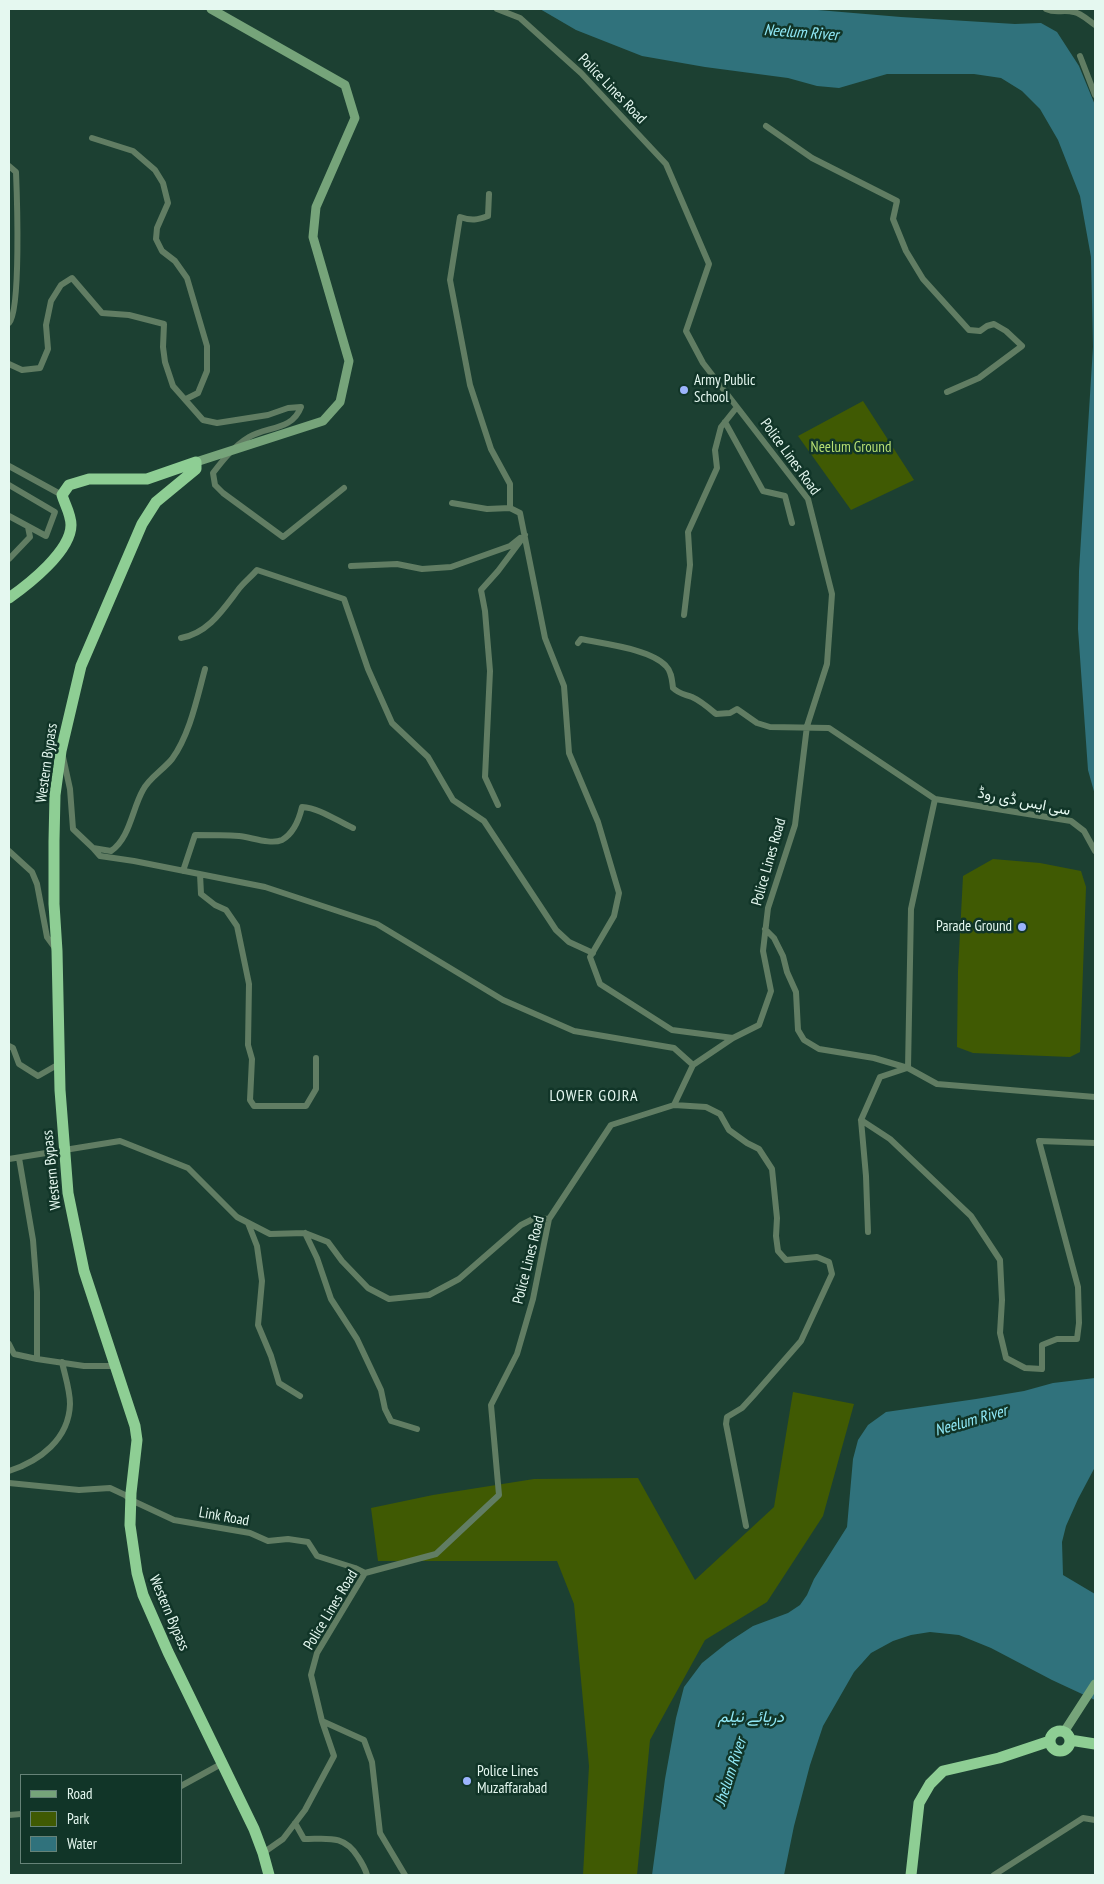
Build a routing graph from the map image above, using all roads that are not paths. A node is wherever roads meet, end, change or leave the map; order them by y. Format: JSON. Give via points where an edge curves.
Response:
{"nodes":[{"id":1,"x":211,"y":9,"type":"edge"},
{"id":2,"x":497,"y":9,"type":"edge"},
{"id":3,"x":1046,"y":9,"type":"edge"},
{"id":4,"x":1095,"y":25,"type":"edge"},
{"id":5,"x":1080,"y":56,"type":"dead end"},
{"id":6,"x":1095,"y":95,"type":"edge"},
{"id":7,"x":766,"y":126,"type":"dead end"},
{"id":8,"x":92,"y":138,"type":"dead end"},
{"id":9,"x":9,"y":166,"type":"edge"},
{"id":10,"x":489,"y":194,"type":"dead end"},
{"id":11,"x":9,"y":323,"type":"edge"},
{"id":12,"x":9,"y":364,"type":"edge"},
{"id":13,"x":947,"y":392,"type":"dead end"},
{"id":14,"x":186,"y":399,"type":"junction"},
{"id":15,"x":737,"y":407,"type":"junction"},
{"id":16,"x":725,"y":422,"type":"junction"},
{"id":17,"x":230,"y":452,"type":"junction"},
{"id":18,"x":196,"y":462,"type":"junction"},
{"id":19,"x":9,"y":466,"type":"edge"},
{"id":20,"x":9,"y":485,"type":"edge"},
{"id":21,"x":344,"y":488,"type":"dead end"},
{"id":22,"x":62,"y":495,"type":"junction"},
{"id":23,"x":452,"y":504,"type":"dead end"},
{"id":24,"x":510,"y":508,"type":"junction"},
{"id":25,"x":9,"y":516,"type":"edge"},
{"id":26,"x":792,"y":523,"type":"dead end"},
{"id":27,"x":28,"y":527,"type":"junction"},
{"id":28,"x":525,"y":535,"type":"junction"},
{"id":29,"x":9,"y":560,"type":"edge"},
{"id":30,"x":351,"y":566,"type":"dead end"},
{"id":31,"x":9,"y":598,"type":"edge"},
{"id":32,"x":684,"y":614,"type":"dead end"},
{"id":33,"x":181,"y":638,"type":"dead end"},
{"id":34,"x":578,"y":643,"type":"dead end"},
{"id":35,"x":205,"y":669,"type":"dead end"},
{"id":36,"x":807,"y":726,"type":"junction"},
{"id":37,"x":62,"y":751,"type":"junction"},
{"id":38,"x":935,"y":799,"type":"junction"},
{"id":39,"x":498,"y":805,"type":"dead end"},
{"id":40,"x":353,"y":828,"type":"dead end"},
{"id":41,"x":93,"y":848,"type":"junction"},
{"id":42,"x":9,"y":851,"type":"edge"},
{"id":43,"x":1095,"y":851,"type":"edge"},
{"id":44,"x":184,"y":871,"type":"junction"},
{"id":45,"x":200,"y":874,"type":"junction"},
{"id":46,"x":765,"y":928,"type":"junction"},
{"id":47,"x":57,"y":951,"type":"junction"},
{"id":48,"x":593,"y":952,"type":"junction"},
{"id":49,"x":733,"y":1038,"type":"junction"},
{"id":50,"x":9,"y":1046,"type":"edge"},
{"id":51,"x":316,"y":1058,"type":"dead end"},
{"id":52,"x":59,"y":1064,"type":"junction"},
{"id":53,"x":693,"y":1065,"type":"junction"},
{"id":54,"x":908,"y":1068,"type":"junction"},
{"id":55,"x":1095,"y":1097,"type":"edge"},
{"id":56,"x":674,"y":1105,"type":"junction"},
{"id":57,"x":861,"y":1120,"type":"junction"},
{"id":58,"x":1095,"y":1143,"type":"edge"},
{"id":59,"x":64,"y":1150,"type":"junction"},
{"id":60,"x":19,"y":1158,"type":"junction"},
{"id":61,"x":9,"y":1159,"type":"edge"},
{"id":62,"x":549,"y":1219,"type":"junction"},
{"id":63,"x":248,"y":1223,"type":"junction"},
{"id":64,"x":868,"y":1232,"type":"dead end"},
{"id":65,"x":305,"y":1233,"type":"junction"},
{"id":66,"x":9,"y":1344,"type":"edge"},
{"id":67,"x":37,"y":1359,"type":"junction"},
{"id":68,"x":62,"y":1362,"type":"junction"},
{"id":69,"x":116,"y":1366,"type":"junction"},
{"id":70,"x":300,"y":1396,"type":"dead end"},
{"id":71,"x":417,"y":1429,"type":"dead end"},
{"id":72,"x":9,"y":1471,"type":"edge"},
{"id":73,"x":9,"y":1483,"type":"edge"},
{"id":74,"x":131,"y":1500,"type":"junction"},
{"id":75,"x":746,"y":1526,"type":"dead end"},
{"id":76,"x":365,"y":1573,"type":"junction"},
{"id":77,"x":1095,"y":1684,"type":"edge"},
{"id":78,"x":322,"y":1722,"type":"junction"},
{"id":79,"x":1068,"y":1733,"type":"junction"},
{"id":80,"x":1050,"y":1741,"type":"junction"},
{"id":81,"x":1095,"y":1744,"type":"edge"},
{"id":82,"x":223,"y":1763,"type":"junction"},
{"id":83,"x":182,"y":1785,"type":"edge"},
{"id":84,"x":1095,"y":1820,"type":"edge"},
{"id":85,"x":295,"y":1823,"type":"junction"},
{"id":86,"x":263,"y":1853,"type":"junction"},
{"id":87,"x":269,"y":1875,"type":"edge"},
{"id":88,"x":367,"y":1875,"type":"edge"},
{"id":89,"x":405,"y":1875,"type":"edge"},
{"id":90,"x":911,"y":1875,"type":"edge"},
{"id":91,"x":994,"y":1875,"type":"edge"}],
"edges":[{"from":1,"to":17,"type":"main road","via":[[345,85],[355,118],[316,207],[313,237],[350,361],[340,402],[324,421]]},
{"from":2,"to":15,"type":"street","name":"Police Lines Road","via":[[520,18],[581,73],[666,164],[709,264],[686,331],[703,363]]},
{"from":3,"to":4,"type":"street","via":[[1076,12]]},
{"from":5,"to":6,"type":"street"},
{"from":7,"to":13,"type":"street","via":[[812,158],[897,201],[893,219],[906,251],[923,279],[969,330],[980,332],[994,324],[1006,330],[1022,346],[979,378]]},
{"from":8,"to":14,"type":"street","via":[[133,151],[155,170],[163,183],[168,203],[157,228],[156,239],[162,251],[175,261],[187,278],[208,346],[208,371],[198,393]]},
{"from":9,"to":11,"type":"street","via":[[16,172],[18,224],[16,299]]},
{"from":10,"to":24,"type":"street","via":[[488,216],[477,220],[460,218],[450,280],[470,385],[491,448],[510,484]]},
{"from":12,"to":14,"type":"street","via":[[22,370],[40,368],[48,349],[46,325],[51,301],[61,285],[72,278],[102,313],[129,315],[164,324],[165,362],[173,386]]},
{"from":14,"to":17,"type":"street","via":[[203,420],[217,423],[301,407],[298,416],[285,425],[250,436]]},
{"from":15,"to":16,"type":"street"},
{"from":15,"to":36,"type":"street","name":"Police Lines Road","via":[[808,499],[832,594],[827,664]]},
{"from":16,"to":26,"type":"street","via":[[764,491],[785,496]]},
{"from":16,"to":32,"type":"street","via":[[716,450],[717,468],[688,532],[690,565]]},
{"from":17,"to":18,"type":"main road"},
{"from":17,"to":21,"type":"street","via":[[212,473],[215,485],[283,537]]},
{"from":18,"to":22,"type":"highway","via":[[147,478],[89,479],[69,485]]},
{"from":18,"to":37,"type":"highway","name":"Western Bypass","via":[[196,469],[156,502],[142,524],[81,666]]},
{"from":19,"to":22,"type":"street"},
{"from":20,"to":27,"type":"street","via":[[55,512],[46,536]]},
{"from":22,"to":31,"type":"highway","via":[[70,514],[70,534],[37,576]]},
{"from":23,"to":24,"type":"street","via":[[488,509]]},
{"from":24,"to":28,"type":"street","via":[[520,513]]},
{"from":25,"to":27,"type":"street"},
{"from":27,"to":29,"type":"street","via":[[30,537]]},
{"from":28,"to":30,"type":"street","via":[[510,546],[451,567]]},
{"from":28,"to":39,"type":"street","via":[[481,590],[490,672],[485,777]]},
{"from":28,"to":48,"type":"street","via":[[545,638],[564,686],[569,753],[598,822],[619,893],[614,916]]},
{"from":33,"to":48,"type":"street","via":[[192,636],[218,617],[257,570],[344,599],[368,669],[392,723],[428,757],[454,800],[484,821],[556,930],[569,942]]},
{"from":34,"to":36,"type":"street","via":[[581,639],[633,648],[654,657],[666,666],[673,688],[679,694],[692,697],[716,714],[737,710],[770,727]]},
{"from":35,"to":41,"type":"street","via":[[180,745],[171,760],[143,788],[120,844],[111,850]]},
{"from":36,"to":38,"type":"street","via":[[829,728]]},
{"from":36,"to":46,"type":"street","name":"Police Lines Road","via":[[795,826],[768,908]]},
{"from":37,"to":41,"type":"street","via":[[70,789],[73,829]]},
{"from":37,"to":47,"type":"highway","name":"Western Bypass","via":[[55,795]]},
{"from":38,"to":43,"type":"street","name":"سی ایس ڈی روڈ","via":[[1071,820],[1084,832]]},
{"from":38,"to":54,"type":"street","via":[[911,909]]},
{"from":40,"to":44,"type":"street","via":[[314,808],[302,807],[299,820],[280,841],[195,835]]},
{"from":41,"to":44,"type":"street","via":[[100,856]]},
{"from":42,"to":47,"type":"street","via":[[32,872],[47,937]]},
{"from":44,"to":45,"type":"street"},
{"from":45,"to":51,"type":"street","via":[[202,894],[226,910],[238,926],[248,984],[248,1046],[252,1059],[250,1100],[254,1106],[306,1106],[316,1089]]},
{"from":45,"to":53,"type":"street","via":[[265,887],[377,924],[502,1000],[574,1031],[674,1048]]},
{"from":46,"to":49,"type":"street","name":"Police Lines Road","via":[[763,951],[771,991],[759,1025]]},
{"from":46,"to":54,"type":"street","via":[[784,956],[796,992],[798,1030],[804,1040],[819,1049],[874,1058]]},
{"from":47,"to":52,"type":"highway","name":"Western Bypass"},
{"from":48,"to":49,"type":"street","via":[[590,957],[600,984],[672,1030]]},
{"from":49,"to":53,"type":"street","name":"Police Lines Road"},
{"from":50,"to":52,"type":"street","via":[[14,1048],[19,1064],[38,1076]]},
{"from":52,"to":59,"type":"highway","name":"Western Bypass"},
{"from":53,"to":56,"type":"street"},
{"from":54,"to":55,"type":"street","via":[[937,1084]]},
{"from":54,"to":57,"type":"street","via":[[880,1077]]},
{"from":56,"to":62,"type":"street","name":"Police Lines Road","via":[[611,1125]]},
{"from":56,"to":75,"type":"street","via":[[706,1107],[720,1114],[729,1130],[759,1149],[772,1169],[778,1251],[786,1260],[817,1257],[829,1262],[832,1274],[800,1341],[742,1408],[727,1417]]},
{"from":57,"to":58,"type":"street","via":[[890,1139],[970,1216],[1000,1260],[1000,1333],[1006,1358],[1025,1368],[1042,1370],[1042,1344],[1078,1339],[1079,1322],[1078,1287],[1039,1141]]},
{"from":57,"to":64,"type":"street"},
{"from":59,"to":60,"type":"street"},
{"from":59,"to":63,"type":"street","via":[[120,1142],[188,1168],[237,1217]]},
{"from":59,"to":69,"type":"highway","name":"Western Bypass","via":[[68,1193],[81,1261]]},
{"from":60,"to":61,"type":"street"},
{"from":60,"to":67,"type":"street","via":[[38,1292]]},
{"from":62,"to":65,"type":"street","via":[[535,1218],[521,1225],[459,1279],[429,1294],[389,1299],[368,1288],[328,1242]]},
{"from":62,"to":76,"type":"street","name":"Police Lines Road","via":[[533,1299],[517,1354],[491,1405],[499,1495],[436,1554]]},
{"from":63,"to":65,"type":"street","via":[[270,1234]]},
{"from":63,"to":70,"type":"street","via":[[257,1246],[262,1282],[258,1325],[279,1383]]},
{"from":65,"to":71,"type":"street","via":[[331,1299],[357,1339],[381,1390],[385,1409],[392,1421]]},
{"from":66,"to":67,"type":"street","via":[[14,1354]]},
{"from":67,"to":68,"type":"street"},
{"from":68,"to":69,"type":"street"},
{"from":68,"to":72,"type":"street","via":[[70,1404],[67,1425],[49,1450]]},
{"from":69,"to":74,"type":"highway","name":"Western Bypass","via":[[129,1402],[137,1440]]},
{"from":73,"to":74,"type":"street","via":[[79,1490],[110,1488]]},
{"from":74,"to":76,"type":"street","name":"Link Road","via":[[174,1520],[250,1533],[268,1541],[308,1542],[318,1556]]},
{"from":74,"to":82,"type":"highway","name":"Western Bypass","via":[[132,1546],[143,1594]]},
{"from":76,"to":78,"type":"street","name":"Police Lines Road","via":[[317,1653],[311,1675]]},
{"from":77,"to":79,"type":"main road"},
{"from":78,"to":85,"type":"street","via":[[334,1756]]},
{"from":78,"to":89,"type":"street","via":[[364,1740],[372,1762],[380,1833]]},
{"from":79,"to":80,"type":"highway","via":[[1055,1733]]},
{"from":79,"to":80,"type":"highway","via":[[1069,1746],[1060,1752],[1052,1747]]},
{"from":79,"to":81,"type":"highway"},
{"from":80,"to":90,"type":"highway","via":[[999,1758],[943,1771],[930,1784],[919,1803]]},
{"from":82,"to":83,"type":"street"},
{"from":82,"to":86,"type":"highway","name":"Western Bypass"},
{"from":84,"to":91,"type":"street","via":[[1083,1818]]},
{"from":85,"to":86,"type":"street","via":[[283,1839]]},
{"from":85,"to":88,"type":"street","via":[[304,1840],[335,1839],[352,1847]]},
{"from":86,"to":87,"type":"highway","name":"Western Bypass"}]}
